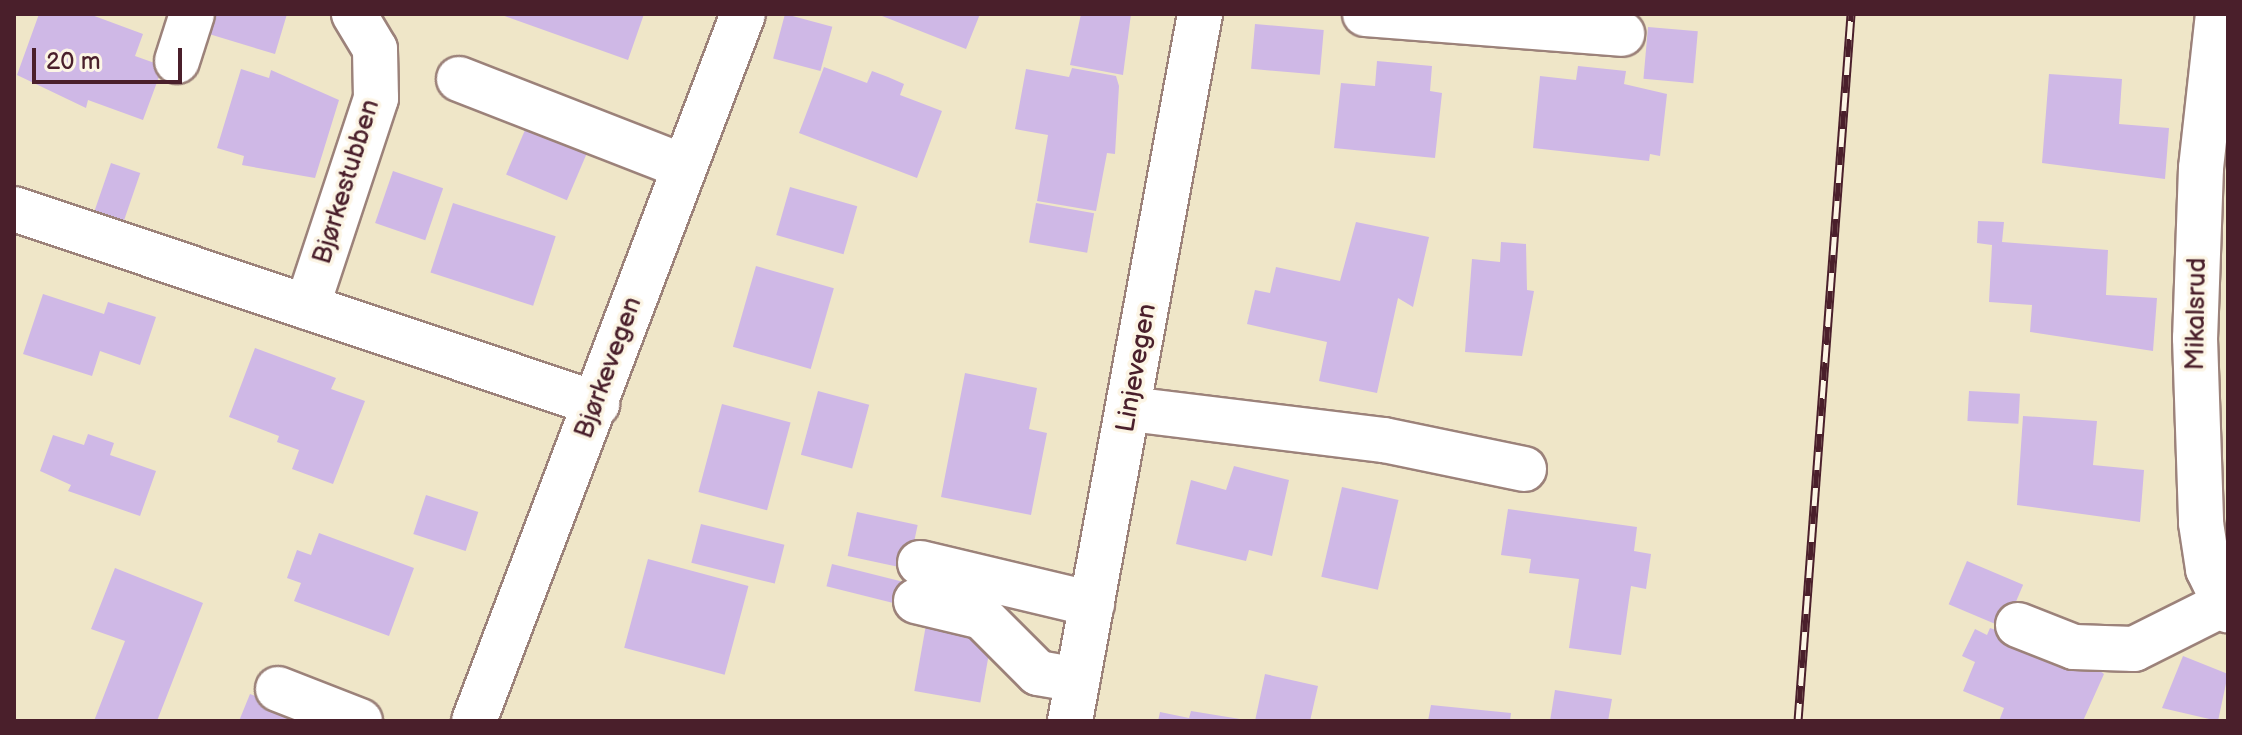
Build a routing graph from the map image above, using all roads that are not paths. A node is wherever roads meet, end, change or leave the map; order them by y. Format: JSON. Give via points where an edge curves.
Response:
{"nodes":[{"id":1,"x":192,"y":14,"type":"edge"},
{"id":2,"x":354,"y":14,"type":"edge"},
{"id":3,"x":743,"y":14,"type":"edge"},
{"id":4,"x":1200,"y":14,"type":"edge"},
{"id":5,"x":1365,"y":14,"type":"edge"},
{"id":6,"x":2218,"y":14,"type":"edge"},
{"id":7,"x":1622,"y":34,"type":"dead end"},
{"id":8,"x":177,"y":61,"type":"dead end"},
{"id":9,"x":459,"y":79,"type":"dead end"},
{"id":10,"x":682,"y":166,"type":"junction"},
{"id":11,"x":14,"y":209,"type":"edge"},
{"id":12,"x":307,"y":307,"type":"junction"},
{"id":13,"x":597,"y":404,"type":"junction"},
{"id":14,"x":1130,"y":409,"type":"junction"},
{"id":15,"x":2213,"y":435,"type":"edge"},
{"id":16,"x":1524,"y":469,"type":"dead end"},
{"id":17,"x":1092,"y":604,"type":"junction"},
{"id":18,"x":2225,"y":608,"type":"edge"},
{"id":19,"x":2018,"y":625,"type":"dead end"},
{"id":20,"x":278,"y":689,"type":"dead end"},
{"id":21,"x":1074,"y":700,"type":"edge"},
{"id":22,"x":360,"y":721,"type":"edge"},
{"id":23,"x":474,"y":721,"type":"edge"}],
"edges":[{"from":1,"to":8,"type":"street"},
{"from":2,"to":12,"type":"street","name":"Bjørkestubben","via":[[375,49],[376,98]]},
{"from":3,"to":10,"type":"street","name":"Bjørkevegen"},
{"from":4,"to":14,"type":"street","name":"Linjevegen"},
{"from":5,"to":7,"type":"street"},
{"from":6,"to":15,"type":"street","name":"Mikalsrud","via":[[2201,168]]},
{"from":9,"to":10,"type":"street"},
{"from":10,"to":13,"type":"street","name":"Bjørkevegen"},
{"from":11,"to":12,"type":"street"},
{"from":12,"to":13,"type":"street"},
{"from":13,"to":23,"type":"street","name":"Bjørkevegen"},
{"from":14,"to":16,"type":"street","via":[[1384,440]]},
{"from":14,"to":17,"type":"street","name":"Linjevegen"},
{"from":15,"to":18,"type":"street","name":"Mikalsrud","via":[[2201,523]]},
{"from":17,"to":21,"type":"street","name":"Linjevegen"},
{"from":17,"to":21,"type":"street","via":[[918,582],[982,617],[1038,673]]},
{"from":18,"to":19,"type":"street","via":[[2134,649],[2086,649]]},
{"from":20,"to":22,"type":"street"}]}
